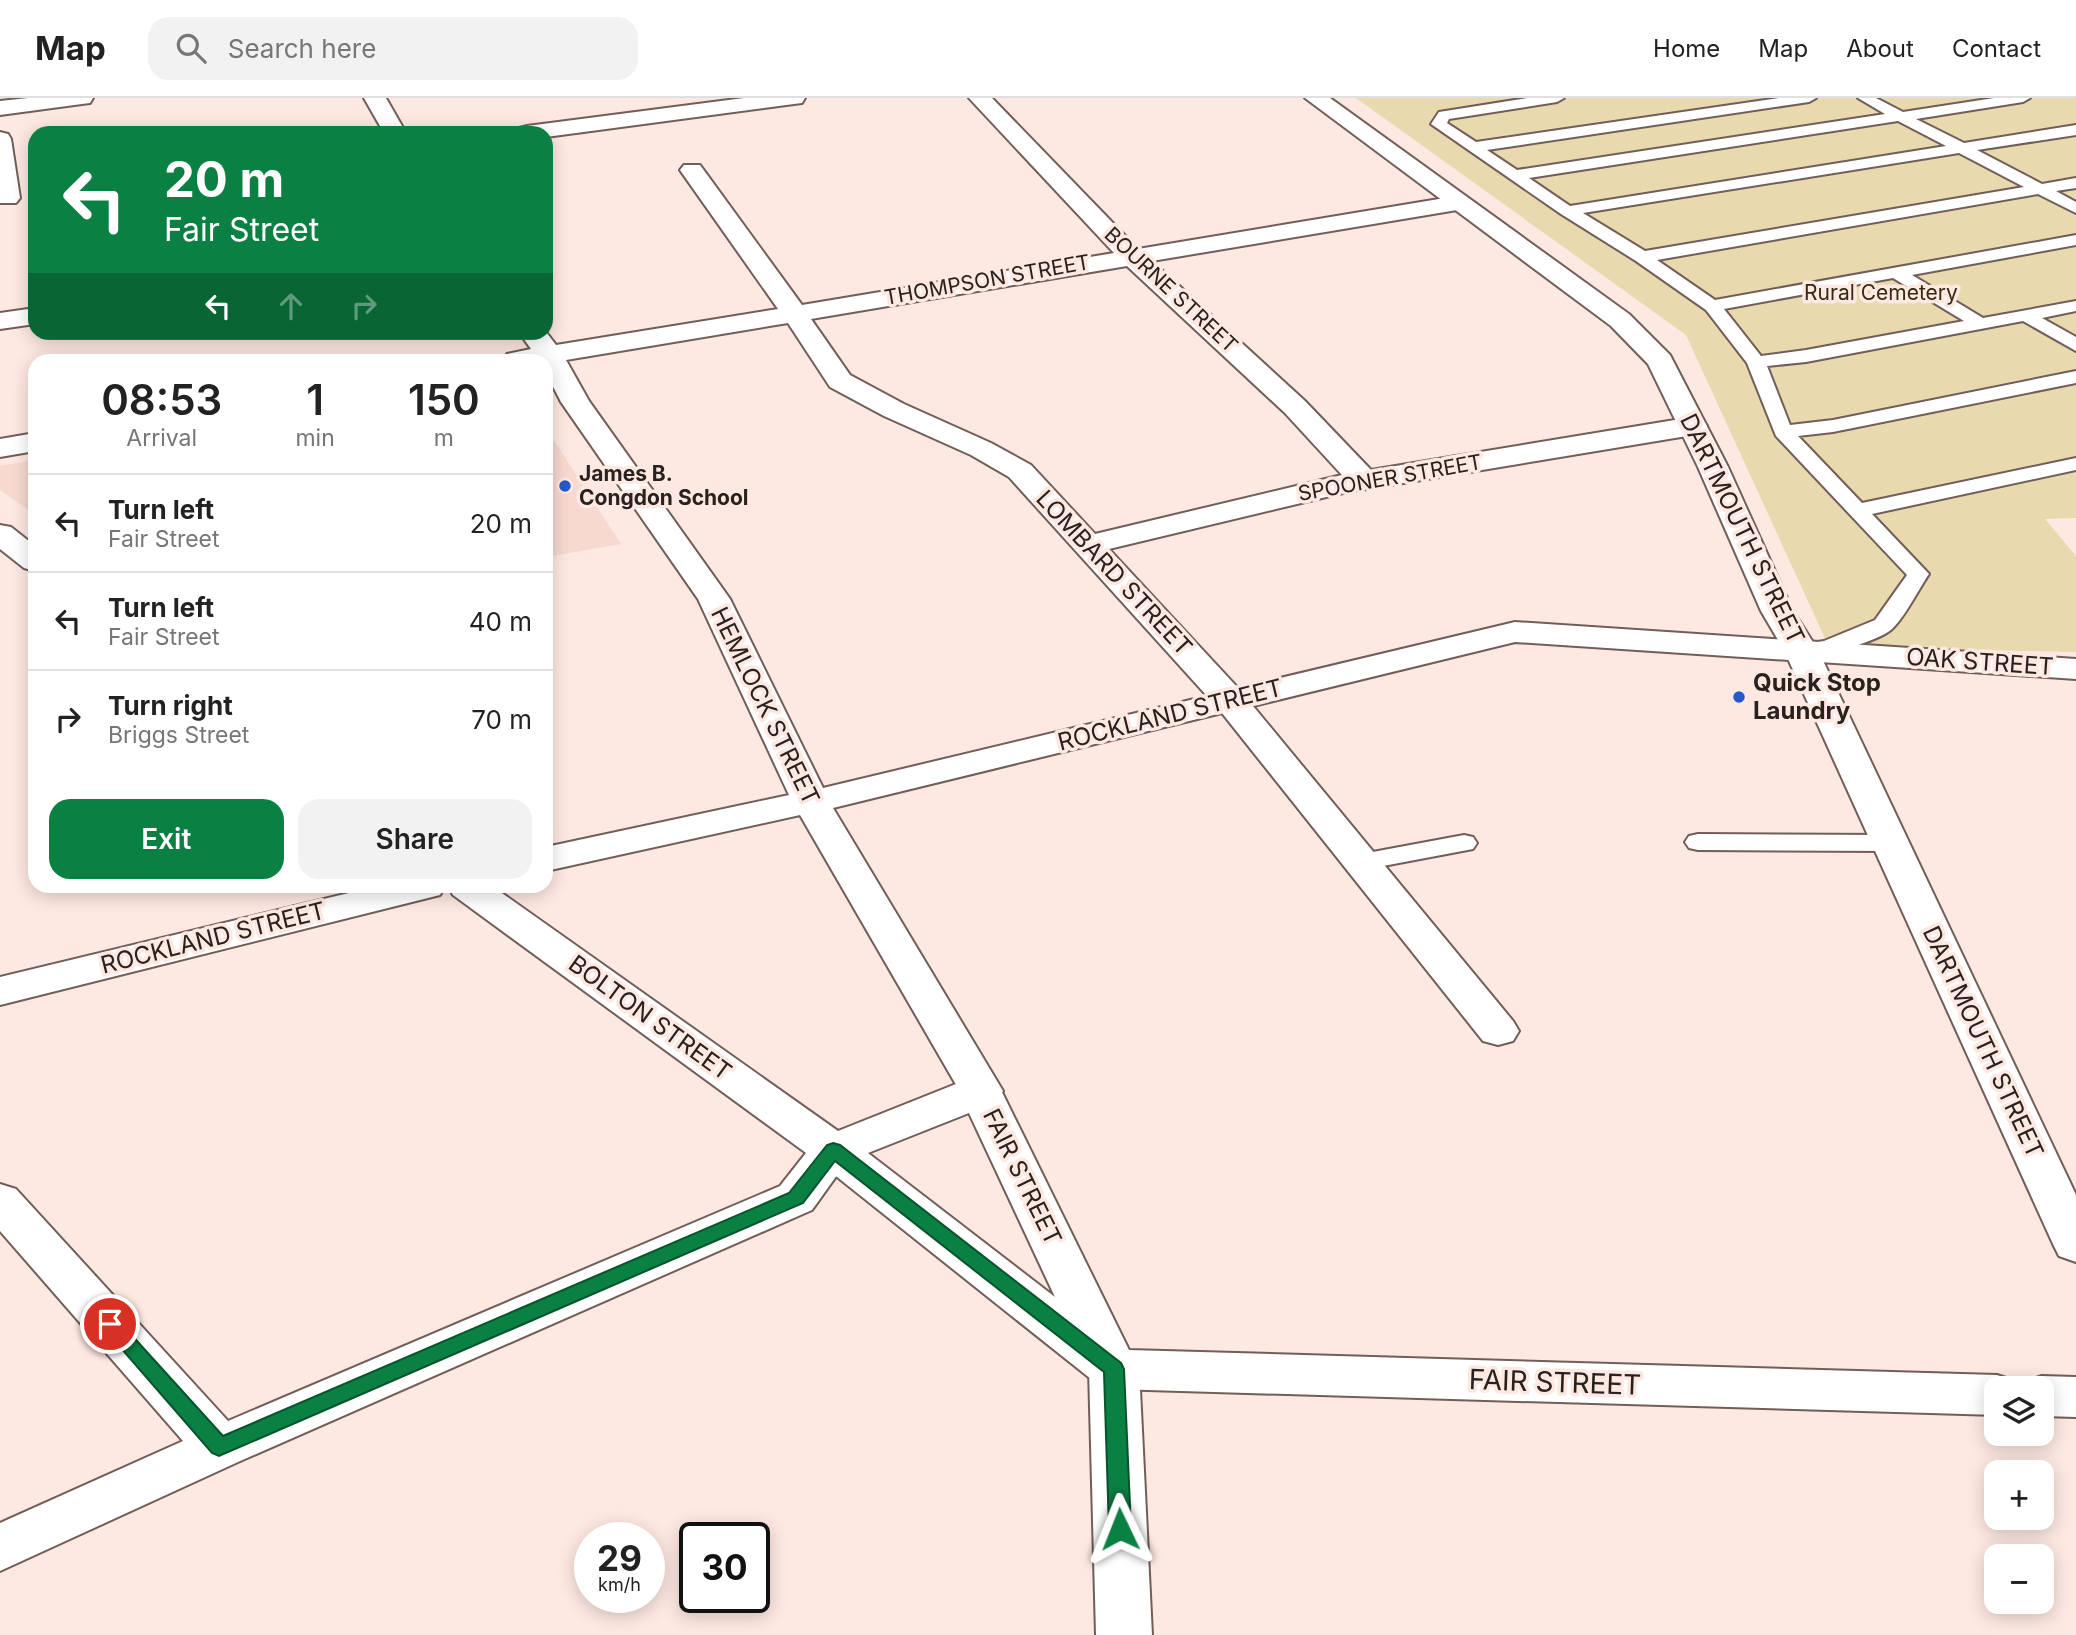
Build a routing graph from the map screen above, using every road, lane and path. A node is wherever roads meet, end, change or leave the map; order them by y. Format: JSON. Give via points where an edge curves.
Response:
{"nodes":[{"id":1,"x":82,"y":98,"type":"edge"},
{"id":2,"x":375,"y":98,"type":"edge"},
{"id":3,"x":794,"y":98,"type":"edge"},
{"id":4,"x":980,"y":98,"type":"edge"},
{"id":5,"x":1316,"y":98,"type":"edge"},
{"id":6,"x":1558,"y":98,"type":"edge"},
{"id":7,"x":1809,"y":98,"type":"edge"},
{"id":8,"x":1865,"y":98,"type":"edge"},
{"id":9,"x":2023,"y":98,"type":"edge"},
{"id":10,"x":0,"y":108,"type":"edge"},
{"id":11,"x":1902,"y":117,"type":"junction"},
{"id":12,"x":391,"y":126,"type":"edge"},
{"id":13,"x":553,"y":130,"type":"edge"},
{"id":14,"x":2076,"y":130,"type":"edge"},
{"id":15,"x":0,"y":139,"type":"edge"},
{"id":16,"x":1473,"y":147,"type":"junction"},
{"id":17,"x":1961,"y":148,"type":"junction"},
{"id":18,"x":692,"y":170,"type":"dead end"},
{"id":19,"x":1515,"y":175,"type":"junction"},
{"id":20,"x":2076,"y":183,"type":"edge"},
{"id":21,"x":2040,"y":189,"type":"junction"},
{"id":22,"x":28,"y":196,"type":"edge"},
{"id":23,"x":4,"y":199,"type":"edge"},
{"id":24,"x":1457,"y":202,"type":"junction"},
{"id":25,"x":2076,"y":208,"type":"edge"},
{"id":26,"x":1567,"y":211,"type":"junction"},
{"id":27,"x":2076,"y":240,"type":"edge"},
{"id":28,"x":1130,"y":255,"type":"junction"},
{"id":29,"x":1642,"y":257,"type":"junction"},
{"id":30,"x":1896,"y":273,"type":"junction"},
{"id":31,"x":1712,"y":306,"type":"junction"},
{"id":32,"x":2076,"y":306,"type":"edge"},
{"id":33,"x":795,"y":314,"type":"junction"},
{"id":34,"x":2025,"y":315,"type":"junction"},
{"id":35,"x":28,"y":317,"type":"edge"},
{"id":36,"x":0,"y":321,"type":"edge"},
{"id":37,"x":1979,"y":323,"type":"junction"},
{"id":38,"x":541,"y":344,"type":"edge"},
{"id":39,"x":2076,"y":345,"type":"edge"},
{"id":40,"x":526,"y":354,"type":"edge"},
{"id":41,"x":1756,"y":362,"type":"junction"},
{"id":42,"x":553,"y":364,"type":"edge"},
{"id":43,"x":2076,"y":377,"type":"edge"},
{"id":44,"x":1693,"y":426,"type":"junction"},
{"id":45,"x":1783,"y":432,"type":"junction"},
{"id":46,"x":28,"y":443,"type":"edge"},
{"id":47,"x":0,"y":448,"type":"edge"},
{"id":48,"x":2076,"y":464,"type":"edge"},
{"id":49,"x":1364,"y":481,"type":"junction"},
{"id":50,"x":1860,"y":510,"type":"junction"},
{"id":51,"x":0,"y":534,"type":"edge"},
{"id":52,"x":1090,"y":544,"type":"junction"},
{"id":53,"x":28,"y":556,"type":"edge"},
{"id":54,"x":1801,"y":650,"type":"junction"},
{"id":55,"x":2076,"y":669,"type":"edge"},
{"id":56,"x":1231,"y":701,"type":"junction"},
{"id":57,"x":811,"y":802,"type":"junction"},
{"id":58,"x":1698,"y":842,"type":"dead end"},
{"id":59,"x":1890,"y":843,"type":"junction"},
{"id":60,"x":1464,"y":844,"type":"dead end"},
{"id":61,"x":553,"y":857,"type":"edge"},
{"id":62,"x":1362,"y":862,"type":"junction"},
{"id":63,"x":398,"y":893,"type":"edge"},
{"id":64,"x":477,"y":893,"type":"edge"},
{"id":65,"x":0,"y":991,"type":"edge"},
{"id":66,"x":1498,"y":1031,"type":"dead end"},
{"id":67,"x":981,"y":1091,"type":"junction"},
{"id":68,"x":833,"y":1150,"type":"junction"},
{"id":69,"x":0,"y":1201,"type":"edge"},
{"id":70,"x":2072,"y":1225,"type":"edge"},
{"id":71,"x":1114,"y":1369,"type":"junction"},
{"id":72,"x":1984,"y":1395,"type":"edge"},
{"id":73,"x":2054,"y":1396,"type":"edge"},
{"id":74,"x":2076,"y":1397,"type":"edge"},
{"id":75,"x":219,"y":1447,"type":"junction"},
{"id":76,"x":0,"y":1548,"type":"edge"},
{"id":77,"x":1124,"y":1635,"type":"edge"}],
"edges":[{"from":1,"to":10,"type":"street"},
{"from":2,"to":12,"type":"street"},
{"from":3,"to":13,"type":"street"},
{"from":4,"to":28,"type":"street","name":"BOURNE STREET"},
{"from":5,"to":24,"type":"street","name":"DARTMOUTH STREET"},
{"from":6,"to":16,"type":"lane","via":[[1444,115],[1439,124]]},
{"from":7,"to":16,"type":"lane"},
{"from":8,"to":11,"type":"lane"},
{"from":9,"to":11,"type":"lane"},
{"from":11,"to":17,"type":"lane"},
{"from":11,"to":19,"type":"lane"},
{"from":14,"to":17,"type":"lane"},
{"from":15,"to":23,"type":"street"},
{"from":16,"to":19,"type":"lane"},
{"from":17,"to":21,"type":"lane"},
{"from":17,"to":26,"type":"lane"},
{"from":18,"to":33,"type":"street","name":"LOMBARD STREET"},
{"from":19,"to":26,"type":"lane"},
{"from":20,"to":21,"type":"lane"},
{"from":21,"to":25,"type":"lane"},
{"from":21,"to":29,"type":"lane"},
{"from":22,"to":23,"type":"street"},
{"from":24,"to":28,"type":"street","name":"THOMPSON STREET"},
{"from":24,"to":44,"type":"street","name":"DARTMOUTH STREET","via":[[1620,320],[1660,360]]},
{"from":26,"to":29,"type":"lane"},
{"from":27,"to":30,"type":"lane"},
{"from":28,"to":33,"type":"street","name":"THOMPSON STREET"},
{"from":28,"to":49,"type":"street","name":"BOURNE STREET","via":[[1295,407]]},
{"from":29,"to":31,"type":"lane"},
{"from":30,"to":31,"type":"lane"},
{"from":30,"to":37,"type":"lane"},
{"from":31,"to":41,"type":"lane"},
{"from":32,"to":34,"type":"lane"},
{"from":33,"to":38,"type":"street","name":"THOMPSON STREET"},
{"from":33,"to":52,"type":"street","name":"LOMBARD STREET","via":[[840,381],[1020,471]]},
{"from":34,"to":37,"type":"lane"},
{"from":34,"to":39,"type":"lane"},
{"from":35,"to":36,"type":"street"},
{"from":37,"to":41,"type":"lane"},
{"from":38,"to":40,"type":"street","name":"THOMPSON STREET"},
{"from":41,"to":45,"type":"lane"},
{"from":42,"to":57,"type":"street","name":"HEMLOCK STREET","via":[[713,599]]},
{"from":43,"to":45,"type":"lane"},
{"from":44,"to":49,"type":"street","name":"SPOONER STREET"},
{"from":44,"to":54,"type":"street","name":"DARTMOUTH STREET","via":[[1777,611]]},
{"from":45,"to":50,"type":"lane"},
{"from":46,"to":47,"type":"street"},
{"from":48,"to":50,"type":"lane"},
{"from":49,"to":52,"type":"street","name":"SPOONER STREET"},
{"from":50,"to":54,"type":"lane","via":[[1918,574],[1883,625],[1829,647]]},
{"from":51,"to":53,"type":"street"},
{"from":52,"to":56,"type":"street","name":"LOMBARD STREET"},
{"from":54,"to":55,"type":"street","name":"OAK STREET"},
{"from":54,"to":56,"type":"street","name":"ROCKLAND STREET","via":[[1515,632]]},
{"from":54,"to":59,"type":"street","name":"DARTMOUTH STREET"},
{"from":56,"to":57,"type":"street","name":"ROCKLAND STREET"},
{"from":56,"to":62,"type":"street","name":"LOMBARD STREET"},
{"from":57,"to":61,"type":"street","name":"ROCKLAND STREET"},
{"from":57,"to":67,"type":"street","name":"HEMLOCK STREET"},
{"from":58,"to":59,"type":"lane"},
{"from":59,"to":70,"type":"street","name":"DARTMOUTH STREET"},
{"from":60,"to":62,"type":"lane"},
{"from":62,"to":66,"type":"street","name":"LOMBARD STREET"},
{"from":63,"to":65,"type":"street","name":"ROCKLAND STREET"},
{"from":64,"to":68,"type":"street","name":"BOLTON STREET"},
{"from":67,"to":68,"type":"street","name":"FAIR STREET"},
{"from":67,"to":71,"type":"street","name":"FAIR STREET"},
{"from":68,"to":71,"type":"street"},
{"from":68,"to":75,"type":"street","via":[[796,1198]]},
{"from":69,"to":75,"type":"street"},
{"from":71,"to":72,"type":"street","name":"FAIR STREET"},
{"from":71,"to":77,"type":"street"},
{"from":73,"to":74,"type":"street"},
{"from":75,"to":76,"type":"street"}]}
